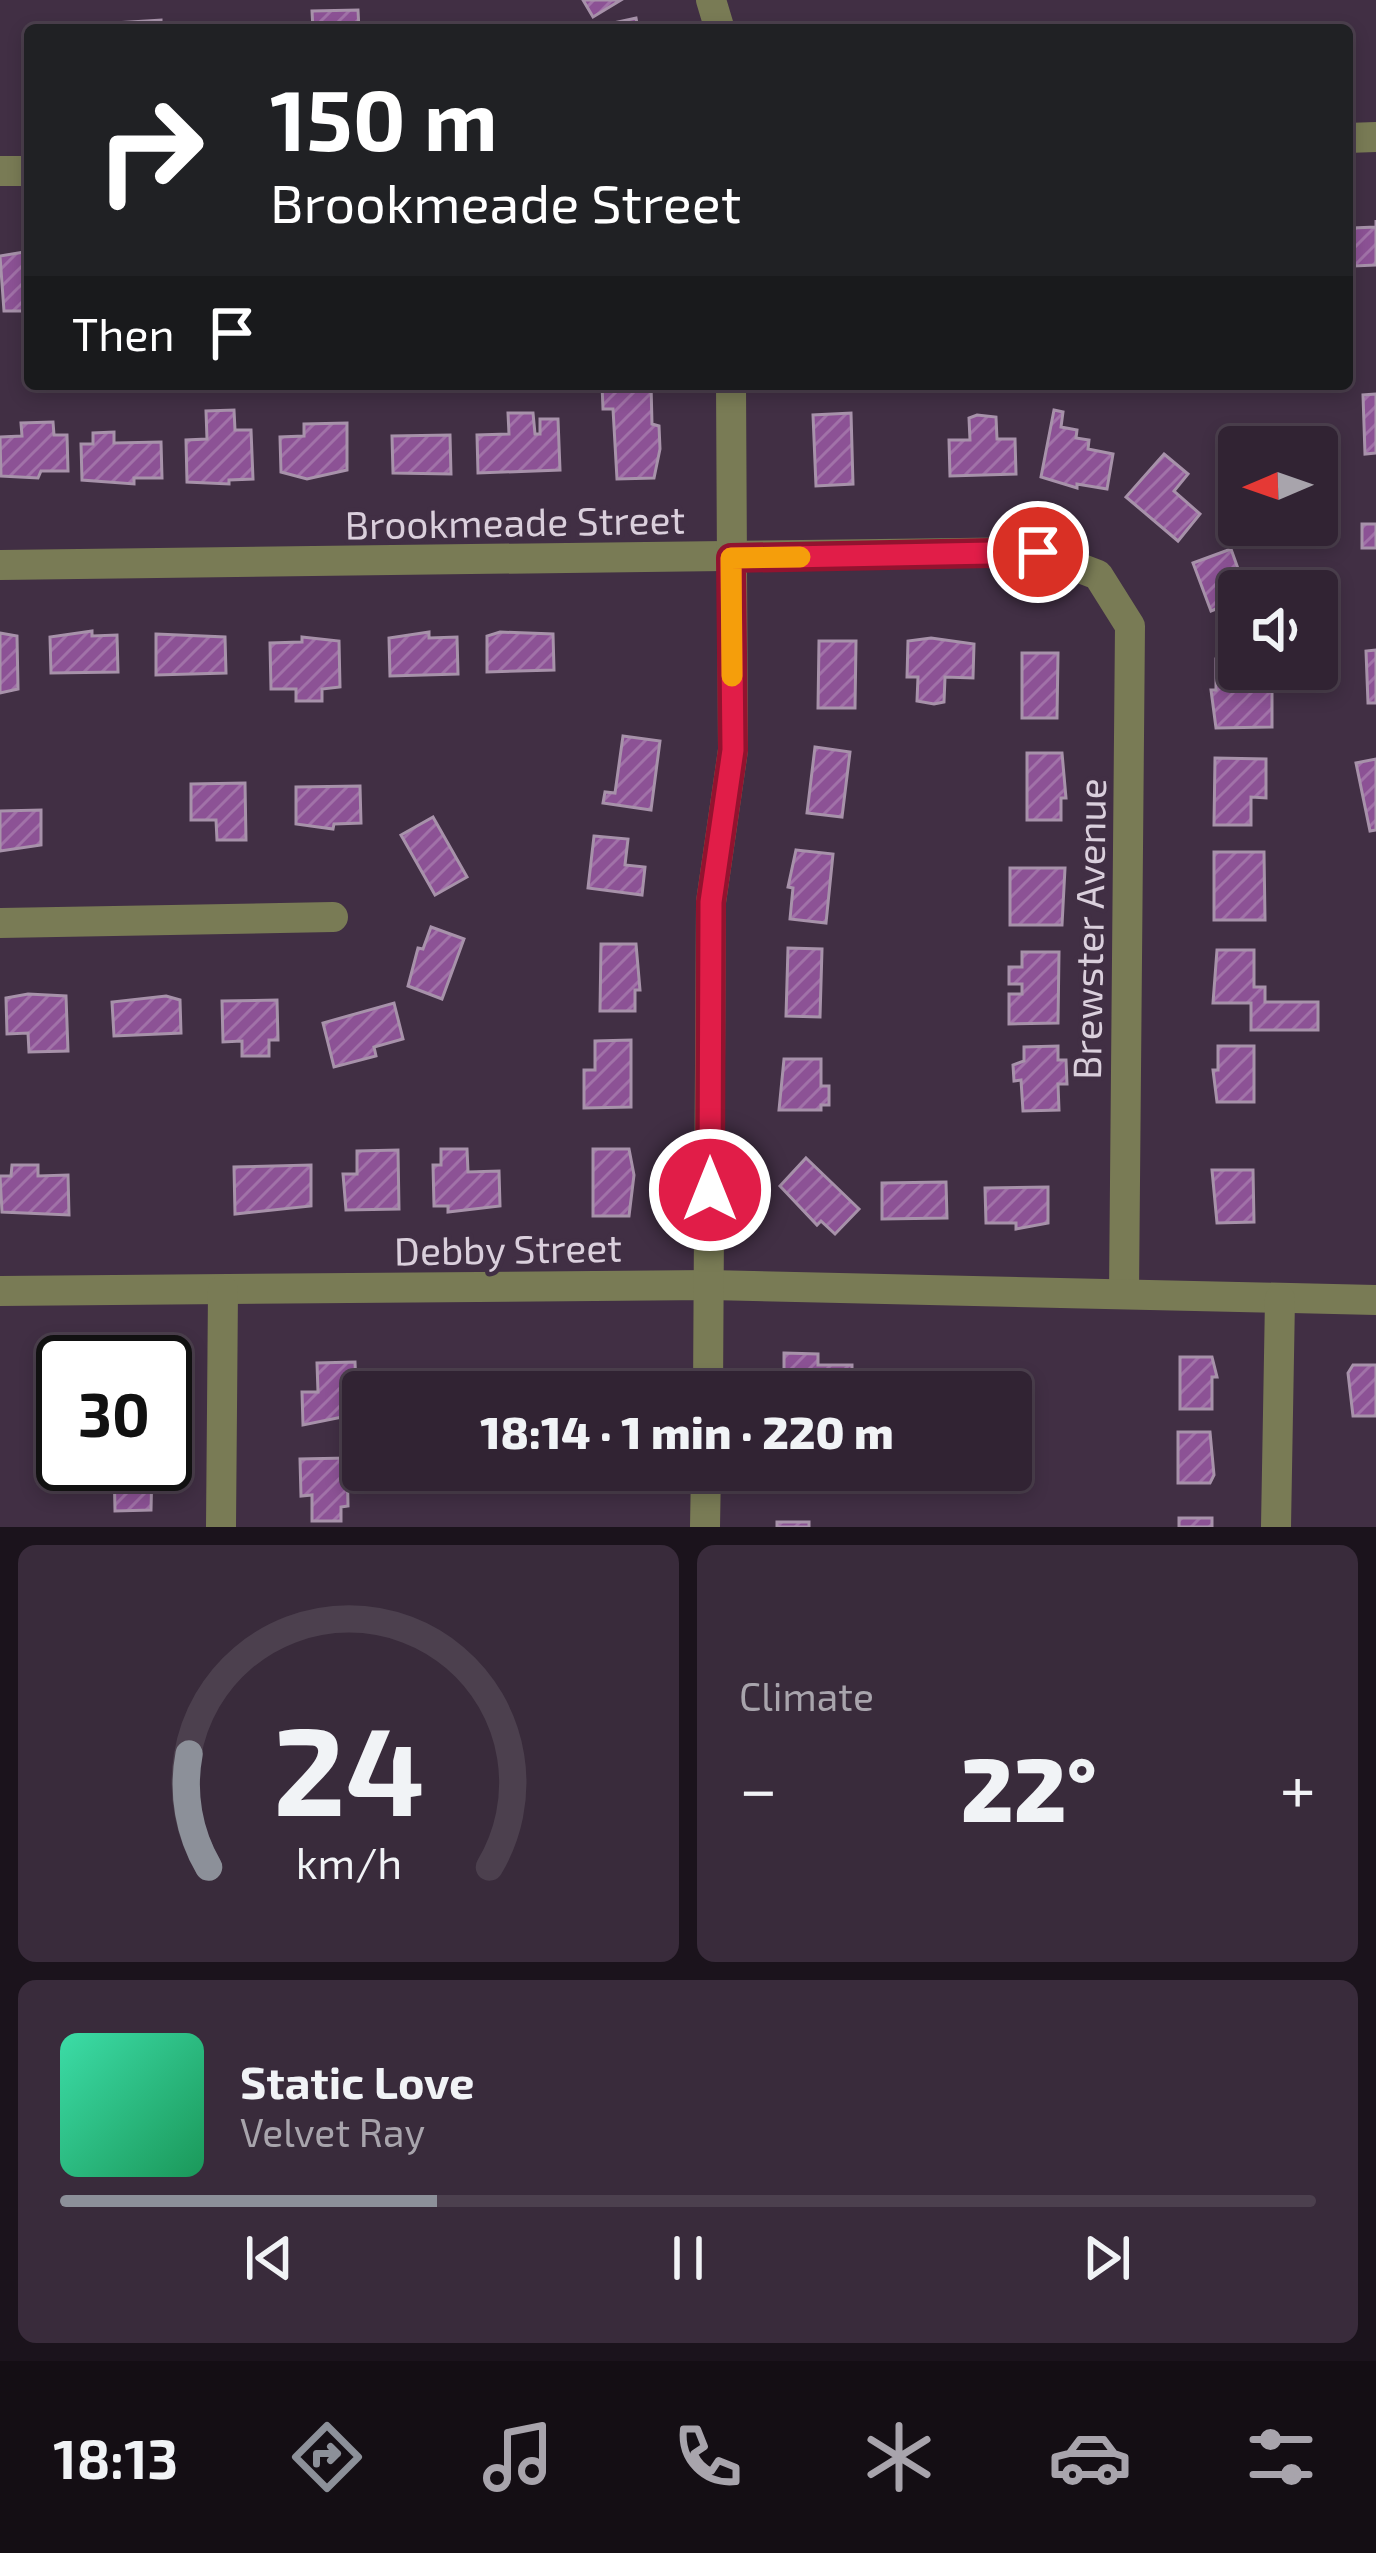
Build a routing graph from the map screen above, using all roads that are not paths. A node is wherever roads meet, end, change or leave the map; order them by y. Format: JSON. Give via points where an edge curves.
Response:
{"nodes":[{"id":1,"x":731,"y":390,"type":"edge"},
{"id":2,"x":731,"y":558,"type":"junction"},
{"id":3,"x":0,"y":565,"type":"edge"},
{"id":4,"x":1098,"y":575,"type":"joint"},
{"id":5,"x":333,"y":917,"type":"dead end"},
{"id":6,"x":0,"y":923,"type":"edge"},
{"id":7,"x":710,"y":1285,"type":"junction"},
{"id":8,"x":223,"y":1290,"type":"junction"},
{"id":9,"x":0,"y":1291,"type":"edge"},
{"id":10,"x":1124,"y":1294,"type":"junction"},
{"id":11,"x":1280,"y":1299,"type":"junction"},
{"id":12,"x":1376,"y":1300,"type":"edge"},
{"id":13,"x":708,"y":1371,"type":"edge"},
{"id":14,"x":706,"y":1491,"type":"edge"},
{"id":15,"x":221,"y":1527,"type":"edge"},
{"id":16,"x":705,"y":1527,"type":"edge"},
{"id":17,"x":1276,"y":1527,"type":"edge"}],
"edges":[{"from":1,"to":2,"type":"street"},
{"from":2,"to":3,"type":"street","name":"Brookmeade Street"},
{"from":2,"to":4,"type":"street","name":"Brookmeade Street","via":[[1038,552]]},
{"from":2,"to":7,"type":"street","via":[[733,750],[711,902]]},
{"from":4,"to":10,"type":"street","name":"Brewster Avenue","via":[[1130,626]]},
{"from":5,"to":6,"type":"street"},
{"from":7,"to":8,"type":"street","name":"Debby Street"},
{"from":7,"to":10,"type":"street","name":"Debby Street"},
{"from":7,"to":13,"type":"street"},
{"from":8,"to":9,"type":"street","name":"Debby Street"},
{"from":8,"to":15,"type":"street"},
{"from":10,"to":11,"type":"street","name":"Debby Street"},
{"from":11,"to":12,"type":"street","name":"Debby Street"},
{"from":11,"to":17,"type":"street"},
{"from":14,"to":16,"type":"street"}]}
